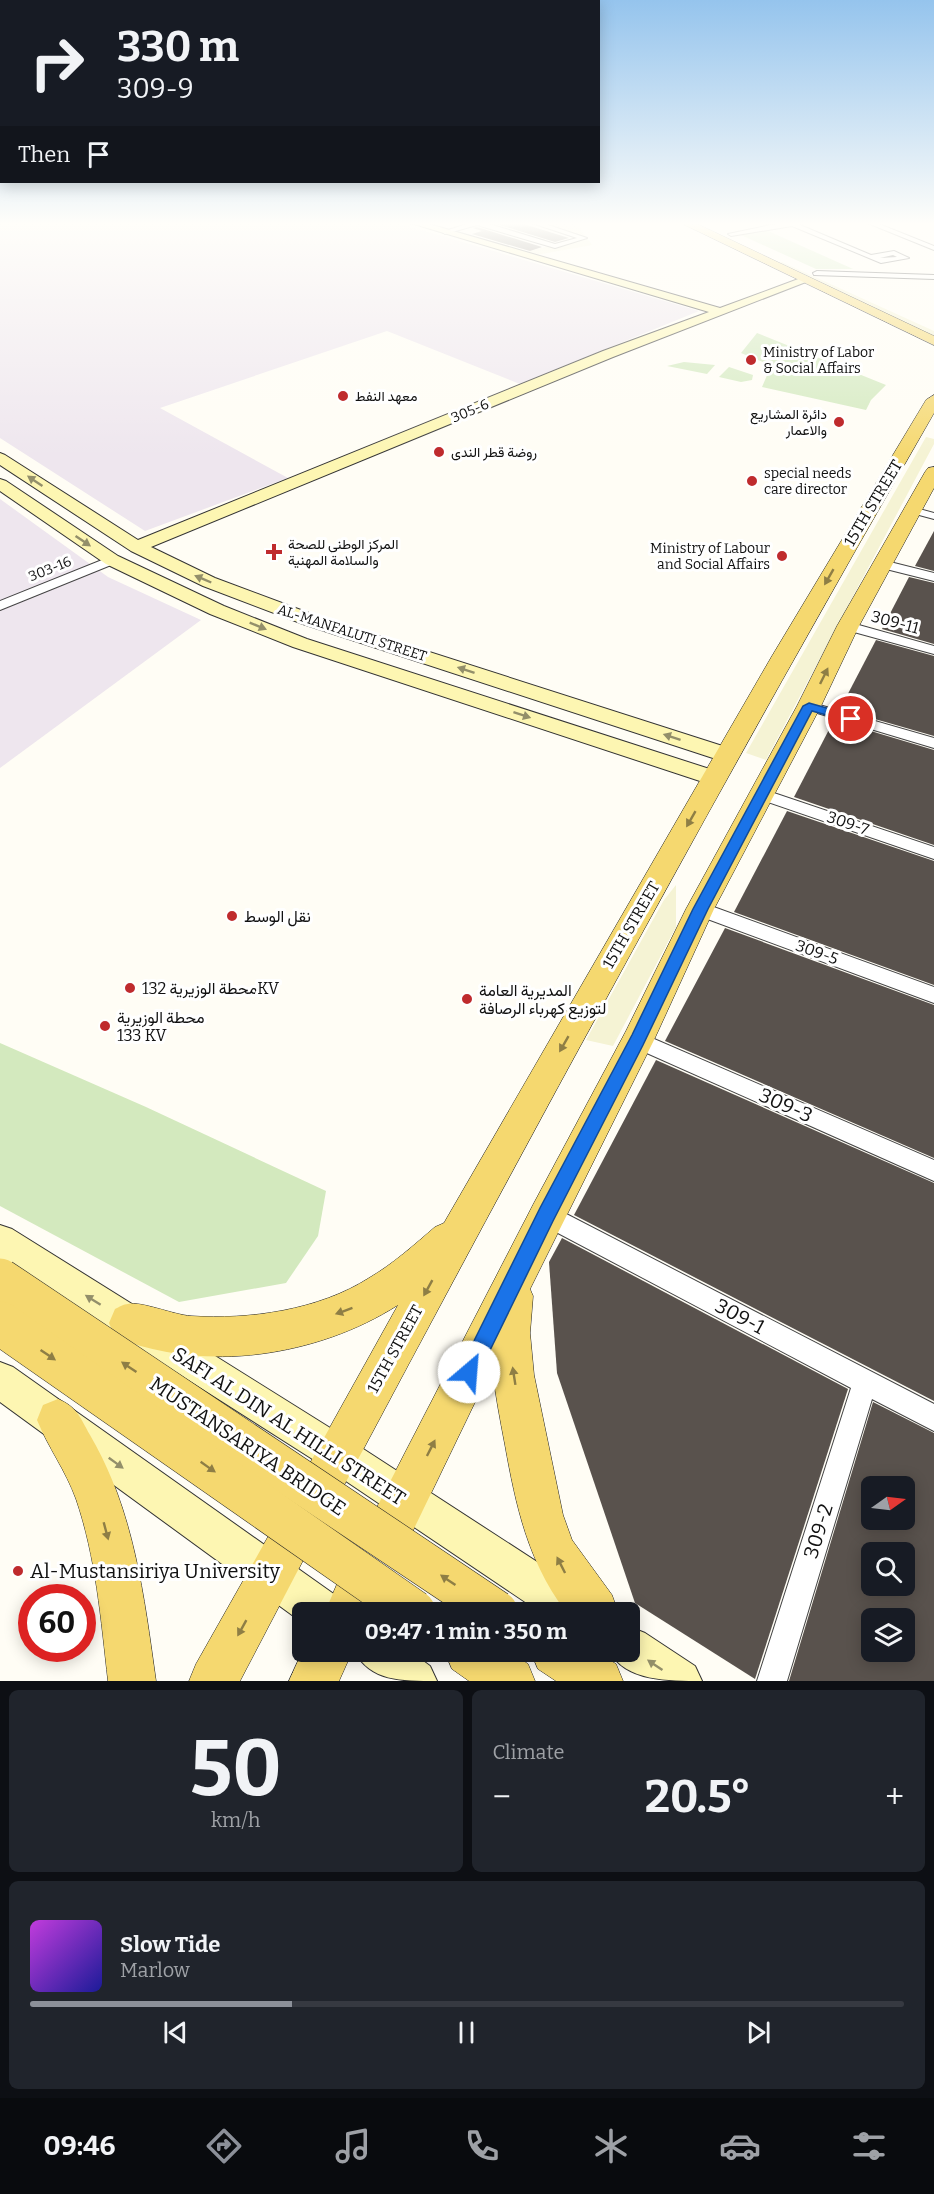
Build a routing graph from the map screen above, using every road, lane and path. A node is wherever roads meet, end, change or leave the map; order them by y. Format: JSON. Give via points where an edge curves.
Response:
{"nodes":[{"id":1,"x":682,"y":300,"type":"edge"},
{"id":2,"x":746,"y":300,"type":"edge"},
{"id":3,"x":857,"y":300,"type":"edge"},
{"id":4,"x":871,"y":300,"type":"edge"},
{"id":5,"x":718,"y":311,"type":"junction"},
{"id":6,"x":934,"y":326,"type":"edge"},
{"id":7,"x":934,"y":341,"type":"edge"},
{"id":8,"x":934,"y":400,"type":"edge"},
{"id":9,"x":926,"y":427,"type":"edge"},
{"id":10,"x":0,"y":458,"type":"edge"},
{"id":11,"x":934,"y":472,"type":"edge"},
{"id":12,"x":0,"y":484,"type":"edge"},
{"id":13,"x":70,"y":505,"type":"junction"},
{"id":14,"x":923,"y":513,"type":"edge"},
{"id":15,"x":45,"y":514,"type":"junction"},
{"id":16,"x":137,"y":548,"type":"junction"},
{"id":17,"x":112,"y":560,"type":"junction"},
{"id":18,"x":882,"y":564,"type":"junction"},
{"id":19,"x":934,"y":578,"type":"edge"},
{"id":20,"x":232,"y":591,"type":"junction"},
{"id":21,"x":254,"y":600,"type":"junction"},
{"id":22,"x":206,"y":605,"type":"junction"},
{"id":23,"x":0,"y":606,"type":"edge"},
{"id":24,"x":232,"y":616,"type":"junction"},
{"id":25,"x":848,"y":626,"type":"junction"},
{"id":26,"x":934,"y":650,"type":"edge"},
{"id":27,"x":506,"y":683,"type":"junction"},
{"id":28,"x":489,"y":704,"type":"junction"},
{"id":29,"x":809,"y":706,"type":"junction"},
{"id":30,"x":934,"y":743,"type":"edge"},
{"id":31,"x":721,"y":767,"type":"junction"},
{"id":32,"x":762,"y":794,"type":"junction"},
{"id":33,"x":934,"y":852,"type":"edge"},
{"id":34,"x":700,"y":909,"type":"junction"},
{"id":35,"x":934,"y":995,"type":"edge"},
{"id":36,"x":638,"y":1040,"type":"junction"},
{"id":37,"x":934,"y":1171,"type":"edge"},
{"id":38,"x":547,"y":1215,"type":"junction"},
{"id":39,"x":460,"y":1229,"type":"junction"},
{"id":40,"x":0,"y":1241,"type":"edge"},
{"id":41,"x":523,"y":1265,"type":"junction"},
{"id":42,"x":0,"y":1280,"type":"edge"},
{"id":43,"x":0,"y":1323,"type":"edge"},
{"id":44,"x":129,"y":1323,"type":"junction"},
{"id":45,"x":0,"y":1380,"type":"edge"},
{"id":46,"x":865,"y":1382,"type":"junction"},
{"id":47,"x":934,"y":1418,"type":"edge"},
{"id":48,"x":58,"y":1420,"type":"junction"},
{"id":49,"x":331,"y":1466,"type":"junction"},
{"id":50,"x":399,"y":1512,"type":"junction"},
{"id":51,"x":277,"y":1564,"type":"junction"},
{"id":52,"x":332,"y":1602,"type":"edge"},
{"id":53,"x":400,"y":1602,"type":"edge"},
{"id":54,"x":481,"y":1602,"type":"edge"},
{"id":55,"x":558,"y":1602,"type":"edge"},
{"id":56,"x":587,"y":1602,"type":"edge"},
{"id":57,"x":125,"y":1633,"type":"junction"},
{"id":58,"x":640,"y":1655,"type":"edge"},
{"id":59,"x":323,"y":1662,"type":"edge"},
{"id":60,"x":389,"y":1662,"type":"edge"},
{"id":61,"x":484,"y":1662,"type":"edge"},
{"id":62,"x":570,"y":1662,"type":"edge"},
{"id":63,"x":112,"y":1681,"type":"edge"},
{"id":64,"x":132,"y":1681,"type":"edge"},
{"id":65,"x":213,"y":1681,"type":"edge"},
{"id":66,"x":313,"y":1681,"type":"edge"},
{"id":67,"x":415,"y":1681,"type":"edge"},
{"id":68,"x":511,"y":1681,"type":"edge"},
{"id":69,"x":599,"y":1681,"type":"edge"},
{"id":70,"x":680,"y":1681,"type":"edge"},
{"id":71,"x":772,"y":1681,"type":"edge"}],
"edges":[{"from":1,"to":5,"type":"street"},
{"from":2,"to":5,"type":"street","name":"305-6"},
{"from":3,"to":7,"type":"main road"},
{"from":4,"to":6,"type":"main road"},
{"from":5,"to":16,"type":"street","name":"305-6"},
{"from":8,"to":9,"type":"main road","name":"15TH STREET"},
{"from":9,"to":31,"type":"main road","name":"15TH STREET","one_way":true},
{"from":13,"to":10,"type":"street","name":"AL-MANFALUTI STREET","one_way":true},
{"from":11,"to":14,"type":"main road"},
{"from":12,"to":15,"type":"street","name":"AL-MANFALUTI STREET"},
{"from":13,"to":15,"type":"street"},
{"from":13,"to":16,"type":"street","name":"AL-MANFALUTI STREET"},
{"from":14,"to":18,"type":"main road"},
{"from":15,"to":17,"type":"street","name":"AL-MANFALUTI STREET","one_way":true},
{"from":20,"to":16,"type":"street","name":"AL-MANFALUTI STREET","one_way":true},
{"from":17,"to":22,"type":"street","name":"AL-MANFALUTI STREET"},
{"from":17,"to":23,"type":"street","name":"303-16"},
{"from":18,"to":19,"type":"street"},
{"from":18,"to":25,"type":"main road"},
{"from":20,"to":21,"type":"street","name":"AL-MANFALUTI STREET"},
{"from":20,"to":22,"type":"street","via":[[224,601]]},
{"from":21,"to":24,"type":"street","via":[[238,606]]},
{"from":27,"to":21,"type":"street","name":"AL-MANFALUTI STREET","one_way":true},
{"from":22,"to":24,"type":"street","name":"AL-MANFALUTI STREET"},
{"from":24,"to":28,"type":"street","name":"AL-MANFALUTI STREET","one_way":true,"via":[[300,643]]},
{"from":25,"to":26,"type":"street","name":"309-11"},
{"from":29,"to":25,"type":"main road","one_way":true},
{"from":27,"to":28,"type":"street"},
{"from":31,"to":27,"type":"street","name":"AL-MANFALUTI STREET","one_way":true},
{"from":28,"to":31,"type":"street","name":"AL-MANFALUTI STREET","one_way":true},
{"from":29,"to":30,"type":"street"},
{"from":29,"to":32,"type":"main road"},
{"from":31,"to":39,"type":"main road","name":"15TH STREET","one_way":true},
{"from":32,"to":33,"type":"street","name":"309-7"},
{"from":32,"to":34,"type":"main road"},
{"from":34,"to":35,"type":"street","name":"309-5"},
{"from":34,"to":36,"type":"main road"},
{"from":36,"to":37,"type":"street","name":"309-3"},
{"from":36,"to":38,"type":"main road"},
{"from":38,"to":41,"type":"main road"},
{"from":38,"to":46,"type":"street","name":"309-1"},
{"from":39,"to":44,"type":"main road","one_way":true,"via":[[382,1293],[286,1330],[189,1336]]},
{"from":39,"to":49,"type":"main road","name":"15TH STREET","one_way":true},
{"from":44,"to":40,"type":"street","name":"SAFI AL DIN AL HILLI STREET","one_way":true},
{"from":50,"to":41,"type":"main road","one_way":true},
{"from":56,"to":41,"type":"main road","one_way":true,"via":[[567,1576],[547,1536],[533,1479],[511,1332],[510,1310]]},
{"from":54,"to":42,"type":"main road","name":"MUSTANSARIYA BRIDGE","one_way":true,"bridge":true},
{"from":43,"to":53,"type":"main road","one_way":true,"bridge":true},
{"from":44,"to":49,"type":"street","name":"SAFI AL DIN AL HILLI STREET"},
{"from":45,"to":48,"type":"street"},
{"from":46,"to":47,"type":"street","name":"309-1"},
{"from":46,"to":71,"type":"street","name":"309-2"},
{"from":48,"to":51,"type":"street","one_way":true},
{"from":48,"to":57,"type":"main road","one_way":true,"via":[[89,1478],[105,1526]]},
{"from":49,"to":50,"type":"street","name":"SAFI AL DIN AL HILLI STREET"},
{"from":50,"to":55,"type":"street","name":"SAFI AL DIN AL HILLI STREET"},
{"from":51,"to":52,"type":"street"},
{"from":51,"to":65,"type":"main road","one_way":true},
{"from":57,"to":63,"type":"street"},
{"from":57,"to":64,"type":"main road"},
{"from":70,"to":58,"type":"street","one_way":true},
{"from":59,"to":66,"type":"main road"},
{"from":60,"to":67,"type":"street"},
{"from":61,"to":68,"type":"main road"},
{"from":62,"to":69,"type":"main road"}]}
